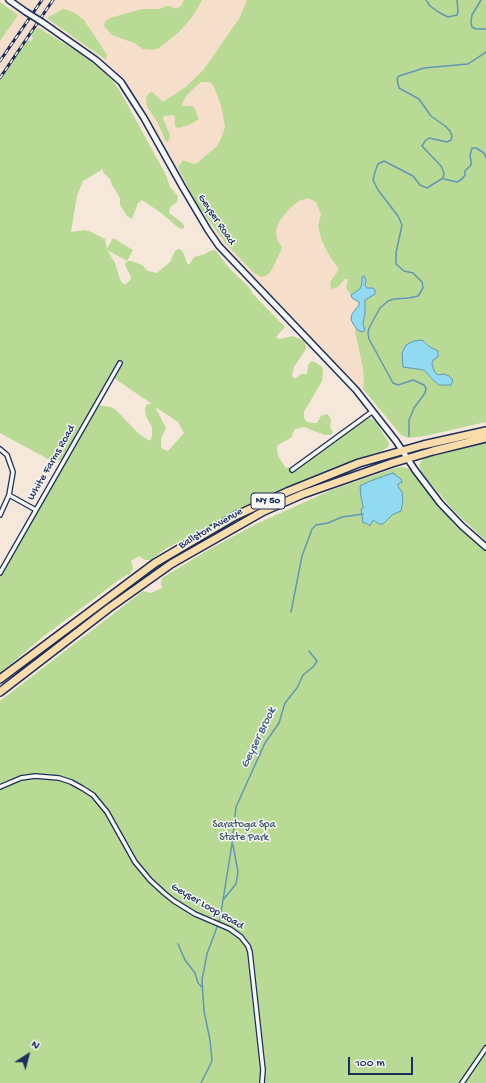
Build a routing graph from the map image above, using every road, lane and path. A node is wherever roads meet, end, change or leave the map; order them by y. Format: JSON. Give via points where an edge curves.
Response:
{"nodes":[{"id":1,"x":9,"y":0,"type":"edge"},
{"id":2,"x":120,"y":363,"type":"dead end"},
{"id":3,"x":373,"y":411,"type":"junction"},
{"id":4,"x":486,"y":431,"type":"edge"},
{"id":5,"x":486,"y":438,"type":"edge"},
{"id":6,"x":0,"y":449,"type":"edge"},
{"id":7,"x":402,"y":451,"type":"junction"},
{"id":8,"x":407,"y":458,"type":"junction"},
{"id":9,"x":292,"y":470,"type":"dead end"},
{"id":10,"x":9,"y":495,"type":"junction"},
{"id":11,"x":36,"y":510,"type":"junction"},
{"id":12,"x":0,"y":515,"type":"edge"},
{"id":13,"x":486,"y":547,"type":"edge"},
{"id":14,"x":0,"y":573,"type":"edge"},
{"id":15,"x":0,"y":679,"type":"edge"},
{"id":16,"x":0,"y":692,"type":"edge"},
{"id":17,"x":0,"y":787,"type":"edge"},
{"id":18,"x":246,"y":964,"type":"dead end"},
{"id":19,"x":251,"y":964,"type":"junction"},
{"id":20,"x":258,"y":1020,"type":"junction"},
{"id":21,"x":253,"y":1021,"type":"dead end"},
{"id":22,"x":486,"y":1048,"type":"edge"},
{"id":23,"x":262,"y":1083,"type":"edge"},
{"id":24,"x":462,"y":1083,"type":"edge"}],
"edges":[{"from":1,"to":3,"type":"street","name":"Geyser Road","bridge":true,"via":[[96,60],[121,82],[219,246]]},
{"from":2,"to":11,"type":"street","name":"White Farms Road"},
{"from":3,"to":7,"type":"street","name":"Geyser Road"},
{"from":3,"to":9,"type":"street"},
{"from":4,"to":7,"type":"highway","name":"Ballston Avenue","number":"NY 50"},
{"from":5,"to":8,"type":"highway","name":"Ballston Avenue","number":"NY 50"},
{"from":6,"to":10,"type":"street","via":[[7,455],[13,472]]},
{"from":7,"to":8,"type":"street","name":"Geyser Road"},
{"from":7,"to":15,"type":"highway","name":"Ballston Avenue","number":"NY 50","via":[[359,463],[287,492],[204,534],[155,563]]},
{"from":8,"to":13,"type":"street","name":"Geyser Road","via":[[440,503]]},
{"from":8,"to":16,"type":"highway","name":"Ballston Avenue","number":"NY 50","via":[[303,494],[264,511],[218,536],[171,564],[109,608]]},
{"from":10,"to":11,"type":"street"},
{"from":10,"to":12,"type":"street"},
{"from":11,"to":14,"type":"street","name":"White Farms Road"},
{"from":17,"to":19,"type":"street","name":"Geyser Loop Road","via":[[21,778],[59,778],[93,795],[107,812],[135,862],[150,880],[174,902],[241,937],[248,946]]},
{"from":18,"to":19,"type":"street"},
{"from":19,"to":20,"type":"street","name":"Geyser Loop Road"},
{"from":20,"to":21,"type":"street"},
{"from":20,"to":23,"type":"street","name":"Geyser Loop Road"},
{"from":22,"to":24,"type":"street"}]}
